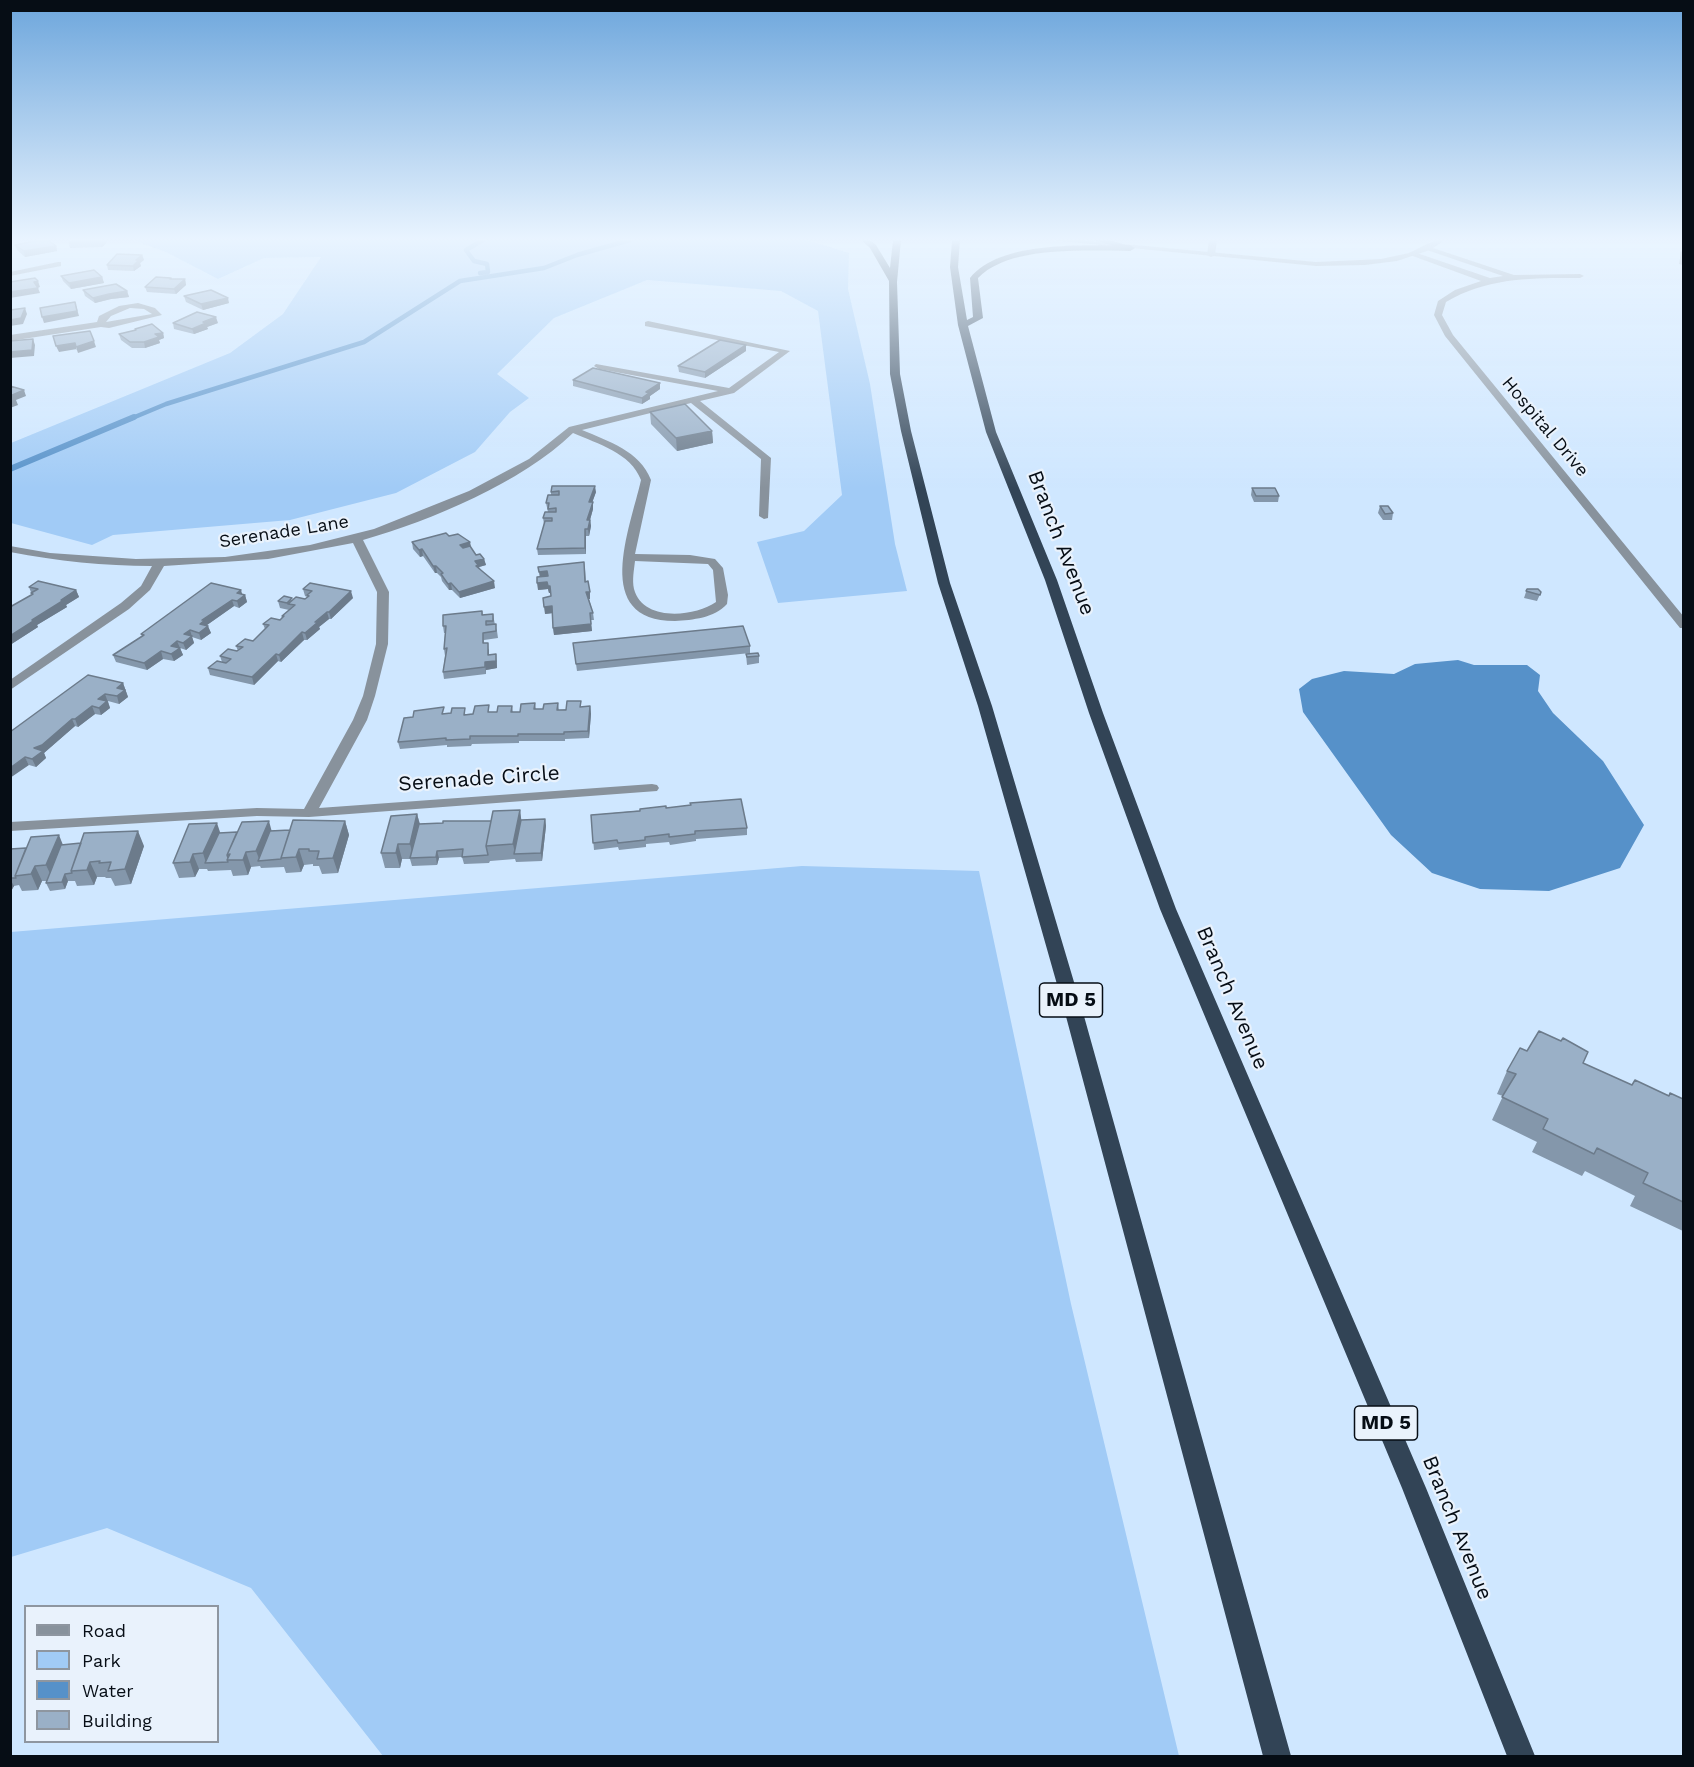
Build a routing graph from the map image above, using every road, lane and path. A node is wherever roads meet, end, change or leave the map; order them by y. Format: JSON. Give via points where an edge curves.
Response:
{"nodes":[{"id":1,"x":121,"y":322,"type":"edge"},
{"id":2,"x":894,"y":322,"type":"edge"},
{"id":3,"x":968,"y":322,"type":"edge"},
{"id":4,"x":1442,"y":322,"type":"edge"},
{"id":5,"x":101,"y":324,"type":"joint"},
{"id":6,"x":648,"y":324,"type":"dead end"},
{"id":7,"x":963,"y":325,"type":"joint"},
{"id":8,"x":10,"y":338,"type":"edge"},
{"id":9,"x":723,"y":338,"type":"junction"},
{"id":10,"x":713,"y":345,"type":"edge"},
{"id":11,"x":599,"y":366,"type":"dead end"},
{"id":12,"x":674,"y":372,"type":"dead end"},
{"id":13,"x":664,"y":378,"type":"junction"},
{"id":14,"x":731,"y":391,"type":"junction"},
{"id":15,"x":693,"y":400,"type":"junction"},
{"id":16,"x":572,"y":429,"type":"junction"},
{"id":17,"x":764,"y":516,"type":"dead end"},
{"id":18,"x":356,"y":538,"type":"junction"},
{"id":19,"x":10,"y":549,"type":"edge"},
{"id":20,"x":629,"y":557,"type":"junction"},
{"id":21,"x":160,"y":562,"type":"junction"},
{"id":22,"x":1683,"y":625,"type":"edge"},
{"id":23,"x":10,"y":686,"type":"edge"},
{"id":24,"x":652,"y":788,"type":"dead end"},
{"id":25,"x":309,"y":813,"type":"junction"},
{"id":26,"x":10,"y":827,"type":"edge"},
{"id":27,"x":1277,"y":1756,"type":"edge"},
{"id":28,"x":1521,"y":1756,"type":"edge"}],
"edges":[{"from":1,"to":5,"type":"street"},
{"from":2,"to":27,"type":"highway","number":"MD 5","via":[[895,374],[906,432],[944,583],[985,706],[1073,1009]]},
{"from":3,"to":7,"type":"highway"},
{"from":4,"to":22,"type":"street","name":"Hospital Drive"},
{"from":5,"to":8,"type":"street"},
{"from":6,"to":9,"type":"street"},
{"from":7,"to":28,"type":"highway","name":"Branch Avenue","number":"MD 5","via":[[991,432],[1051,580],[1168,909],[1414,1488]]},
{"from":9,"to":10,"type":"street"},
{"from":9,"to":14,"type":"street","via":[[786,351]]},
{"from":11,"to":13,"type":"street"},
{"from":12,"to":13,"type":"street"},
{"from":13,"to":14,"type":"street"},
{"from":14,"to":15,"type":"street"},
{"from":15,"to":16,"type":"street"},
{"from":15,"to":17,"type":"street","via":[[766,458]]},
{"from":16,"to":18,"type":"street","name":"Serenade Lane","via":[[551,450],[474,493]]},
{"from":16,"to":20,"type":"street","via":[[642,466],[646,480]]},
{"from":18,"to":21,"type":"street","name":"Serenade Lane","via":[[261,555]]},
{"from":18,"to":25,"type":"street","via":[[383,592],[382,645],[360,720]]},
{"from":19,"to":21,"type":"street","name":"Serenade Lane","via":[[91,561]]},
{"from":20,"to":20,"type":"street","via":[[629,591],[639,605],[654,615],[699,614],[721,604],[723,592],[717,566],[711,560]]},
{"from":21,"to":23,"type":"street","via":[[146,588],[125,606]]},
{"from":24,"to":25,"type":"street","name":"Serenade Circle"},
{"from":25,"to":26,"type":"street","name":"Serenade Circle","via":[[257,812]]}]}
